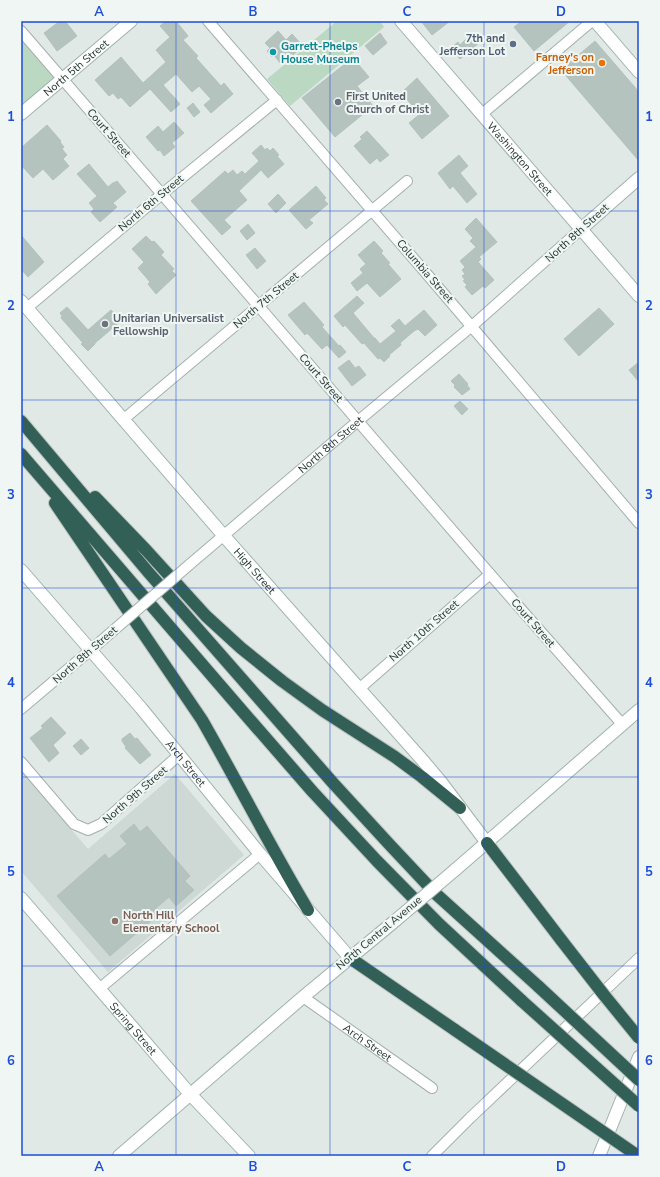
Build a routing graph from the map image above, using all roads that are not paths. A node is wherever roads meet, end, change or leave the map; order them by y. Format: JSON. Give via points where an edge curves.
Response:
{"nodes":[{"id":1,"x":131,"y":21,"type":"edge"},
{"id":2,"x":208,"y":21,"type":"edge"},
{"id":3,"x":401,"y":21,"type":"edge"},
{"id":4,"x":594,"y":21,"type":"edge"},
{"id":5,"x":21,"y":31,"type":"edge"},
{"id":6,"x":639,"y":72,"type":"edge"},
{"id":7,"x":62,"y":79,"type":"junction"},
{"id":8,"x":277,"y":100,"type":"junction"},
{"id":9,"x":21,"y":114,"type":"edge"},
{"id":10,"x":482,"y":114,"type":"junction"},
{"id":11,"x":639,"y":178,"type":"edge"},
{"id":12,"x":407,"y":181,"type":"dead end"},
{"id":13,"x":162,"y":194,"type":"junction"},
{"id":14,"x":373,"y":211,"type":"junction"},
{"id":15,"x":581,"y":229,"type":"junction"},
{"id":16,"x":639,"y":296,"type":"edge"},
{"id":17,"x":24,"y":304,"type":"edge"},
{"id":18,"x":259,"y":306,"type":"junction"},
{"id":19,"x":472,"y":326,"type":"junction"},
{"id":20,"x":124,"y":419,"type":"junction"},
{"id":21,"x":21,"y":421,"type":"edge"},
{"id":22,"x":358,"y":421,"type":"junction"},
{"id":23,"x":21,"y":454,"type":"edge"},
{"id":24,"x":639,"y":523,"type":"edge"},
{"id":25,"x":224,"y":536,"type":"junction"},
{"id":26,"x":21,"y":570,"type":"edge"},
{"id":27,"x":490,"y":574,"type":"junction"},
{"id":28,"x":91,"y":651,"type":"junction"},
{"id":29,"x":359,"y":689,"type":"junction"},
{"id":30,"x":21,"y":709,"type":"edge"},
{"id":31,"x":639,"y":710,"type":"edge"},
{"id":32,"x":622,"y":724,"type":"junction"},
{"id":33,"x":179,"y":755,"type":"junction"},
{"id":34,"x":21,"y":762,"type":"edge"},
{"id":35,"x":460,"y":808,"type":"junction"},
{"id":36,"x":487,"y":843,"type":"junction"},
{"id":37,"x":260,"y":854,"type":"junction"},
{"id":38,"x":21,"y":898,"type":"edge"},
{"id":39,"x":308,"y":910,"type":"junction"},
{"id":40,"x":350,"y":958,"type":"junction"},
{"id":41,"x":639,"y":958,"type":"edge"},
{"id":42,"x":635,"y":968,"type":"edge"},
{"id":43,"x":99,"y":989,"type":"junction"},
{"id":44,"x":303,"y":997,"type":"junction"},
{"id":45,"x":639,"y":1038,"type":"edge"},
{"id":46,"x":639,"y":1057,"type":"edge"},
{"id":47,"x":639,"y":1080,"type":"edge"},
{"id":48,"x":432,"y":1088,"type":"dead end"},
{"id":49,"x":190,"y":1094,"type":"junction"},
{"id":50,"x":639,"y":1106,"type":"edge"},
{"id":51,"x":118,"y":1156,"type":"edge"},
{"id":52,"x":249,"y":1156,"type":"edge"},
{"id":53,"x":432,"y":1156,"type":"edge"},
{"id":54,"x":599,"y":1156,"type":"edge"},
{"id":55,"x":638,"y":1156,"type":"edge"}],
"edges":[{"from":1,"to":7,"type":"street","name":"North 5th Street"},
{"from":2,"to":8,"type":"street","name":"Columbia Street"},
{"from":3,"to":10,"type":"street","name":"Washington Street"},
{"from":4,"to":6,"type":"street"},
{"from":4,"to":10,"type":"street"},
{"from":5,"to":7,"type":"street","name":"Court Street"},
{"from":7,"to":9,"type":"street","name":"North 5th Street"},
{"from":7,"to":13,"type":"street","name":"Court Street"},
{"from":8,"to":13,"type":"street","name":"North 6th Street"},
{"from":8,"to":14,"type":"street","name":"Columbia Street"},
{"from":10,"to":15,"type":"street","name":"Washington Street"},
{"from":11,"to":15,"type":"street","name":"North 8th Street"},
{"from":12,"to":14,"type":"street","name":"North 7th Street"},
{"from":13,"to":17,"type":"street","name":"North 6th Street"},
{"from":13,"to":18,"type":"street","name":"Court Street"},
{"from":14,"to":18,"type":"street","name":"North 7th Street"},
{"from":14,"to":19,"type":"street","name":"Columbia Street"},
{"from":15,"to":16,"type":"street","name":"Washington Street"},
{"from":15,"to":19,"type":"street","name":"North 8th Street"},
{"from":17,"to":20,"type":"street","name":"High Street"},
{"from":18,"to":20,"type":"street","name":"North 7th Street"},
{"from":18,"to":22,"type":"street","name":"Court Street"},
{"from":19,"to":22,"type":"street","name":"North 8th Street"},
{"from":19,"to":24,"type":"street","name":"Columbia Street"},
{"from":20,"to":25,"type":"street","name":"High Street"},
{"from":21,"to":35,"type":"highway","via":[[206,616],[241,648],[322,710],[422,777]]},
{"from":21,"to":47,"type":"highway","bridge":true,"via":[[149,573],[389,844],[436,894]]},
{"from":22,"to":25,"type":"street","name":"North 8th Street"},
{"from":22,"to":27,"type":"street","name":"Court Street"},
{"from":23,"to":39,"type":"highway","via":[[202,720]]},
{"from":23,"to":50,"type":"highway","bridge":true,"via":[[233,701],[377,861],[439,924]]},
{"from":25,"to":28,"type":"street","name":"North 8th Street","bridge":true},
{"from":25,"to":29,"type":"street","name":"High Street"},
{"from":26,"to":28,"type":"street","name":"Arch Street"},
{"from":27,"to":29,"type":"street","name":"North 10th Street"},
{"from":27,"to":32,"type":"street","name":"Court Street"},
{"from":28,"to":30,"type":"street","name":"North 8th Street"},
{"from":28,"to":33,"type":"street","name":"Arch Street"},
{"from":29,"to":35,"type":"street","name":"High Street","via":[[425,763]]},
{"from":31,"to":32,"type":"street","name":"North Central Avenue"},
{"from":32,"to":36,"type":"street","name":"North Central Avenue"},
{"from":33,"to":34,"type":"street","name":"North 9th Street","via":[[101,824],[88,830],[74,824]]},
{"from":33,"to":37,"type":"street","name":"Arch Street"},
{"from":35,"to":36,"type":"street","name":"High Street"},
{"from":36,"to":40,"type":"street","name":"North Central Avenue","bridge":true},
{"from":36,"to":45,"type":"highway","bridge":true},
{"from":37,"to":39,"type":"street","name":"Arch Street"},
{"from":37,"to":43,"type":"street"},
{"from":38,"to":43,"type":"street","name":"Spring Street"},
{"from":39,"to":40,"type":"street","name":"Arch Street"},
{"from":40,"to":44,"type":"street","name":"North Central Avenue"},
{"from":40,"to":55,"type":"highway","bridge":true},
{"from":41,"to":42,"type":"street"},
{"from":42,"to":53,"type":"street","via":[[470,1118]]},
{"from":43,"to":49,"type":"street","name":"Spring Street"},
{"from":44,"to":48,"type":"street","name":"Arch Street"},
{"from":44,"to":49,"type":"street","name":"North Central Avenue"},
{"from":46,"to":54,"type":"street"},
{"from":49,"to":51,"type":"street","name":"North Central Avenue"},
{"from":49,"to":52,"type":"street","name":"Spring Street"}]}
